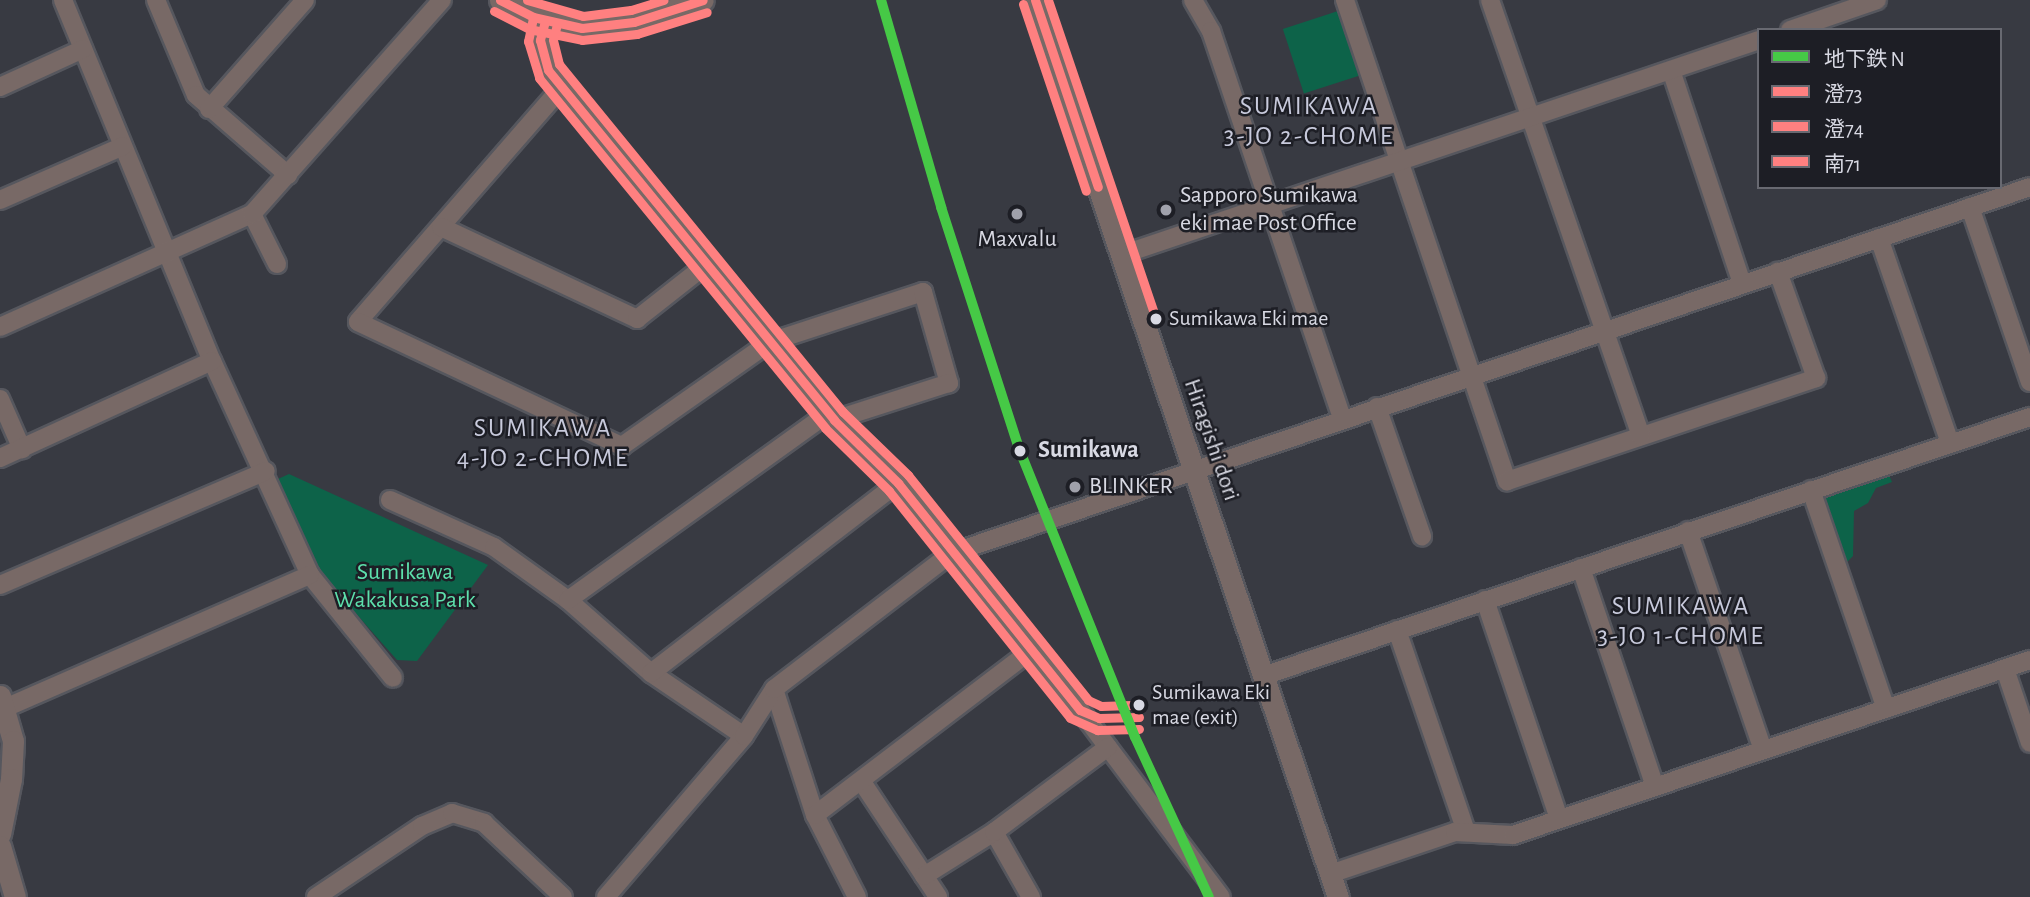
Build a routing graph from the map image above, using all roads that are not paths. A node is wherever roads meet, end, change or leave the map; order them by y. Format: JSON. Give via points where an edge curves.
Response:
{"nodes":[{"id":1,"x":63,"y":0,"type":"edge"},
{"id":2,"x":156,"y":0,"type":"edge"},
{"id":3,"x":305,"y":0,"type":"edge"},
{"id":4,"x":442,"y":0,"type":"edge"},
{"id":5,"x":500,"y":0,"type":"edge"},
{"id":6,"x":703,"y":0,"type":"edge"},
{"id":7,"x":1035,"y":0,"type":"edge"},
{"id":8,"x":1193,"y":0,"type":"edge"},
{"id":9,"x":1345,"y":0,"type":"edge"},
{"id":10,"x":1490,"y":0,"type":"edge"},
{"id":11,"x":1877,"y":0,"type":"edge"},
{"id":12,"x":545,"y":21,"type":"junction"},
{"id":13,"x":1796,"y":28,"type":"edge"},
{"id":14,"x":1757,"y":41,"type":"edge"},
{"id":15,"x":83,"y":49,"type":"junction"},
{"id":16,"x":1671,"y":70,"type":"junction"},
{"id":17,"x":0,"y":87,"type":"edge"},
{"id":18,"x":562,"y":87,"type":"junction"},
{"id":19,"x":209,"y":109,"type":"junction"},
{"id":20,"x":1531,"y":117,"type":"junction"},
{"id":21,"x":123,"y":146,"type":"junction"},
{"id":22,"x":1399,"y":162,"type":"junction"},
{"id":23,"x":288,"y":175,"type":"junction"},
{"id":24,"x":2030,"y":187,"type":"edge"},
{"id":25,"x":0,"y":200,"type":"edge"},
{"id":26,"x":1269,"y":206,"type":"junction"},
{"id":27,"x":1970,"y":207,"type":"junction"},
{"id":28,"x":252,"y":214,"type":"junction"},
{"id":29,"x":441,"y":227,"type":"junction"},
{"id":30,"x":1879,"y":238,"type":"junction"},
{"id":31,"x":168,"y":254,"type":"junction"},
{"id":32,"x":1121,"y":255,"type":"junction"},
{"id":33,"x":277,"y":264,"type":"dead end"},
{"id":34,"x":707,"y":264,"type":"junction"},
{"id":35,"x":1779,"y":272,"type":"junction"},
{"id":36,"x":1742,"y":284,"type":"junction"},
{"id":37,"x":0,"y":327,"type":"edge"},
{"id":38,"x":1606,"y":330,"type":"junction"},
{"id":39,"x":770,"y":342,"type":"junction"},
{"id":40,"x":212,"y":361,"type":"junction"},
{"id":41,"x":1471,"y":376,"type":"junction"},
{"id":42,"x":2030,"y":382,"type":"edge"},
{"id":43,"x":0,"y":399,"type":"edge"},
{"id":44,"x":1377,"y":407,"type":"junction"},
{"id":45,"x":831,"y":416,"type":"junction"},
{"id":46,"x":2030,"y":417,"type":"edge"},
{"id":47,"x":1342,"y":419,"type":"junction"},
{"id":48,"x":1642,"y":436,"type":"junction"},
{"id":49,"x":1950,"y":443,"type":"junction"},
{"id":50,"x":22,"y":449,"type":"junction"},
{"id":51,"x":0,"y":458,"type":"edge"},
{"id":52,"x":1194,"y":469,"type":"junction"},
{"id":53,"x":266,"y":471,"type":"junction"},
{"id":54,"x":898,"y":483,"type":"junction"},
{"id":55,"x":1811,"y":490,"type":"junction"},
{"id":56,"x":390,"y":500,"type":"dead end"},
{"id":57,"x":1688,"y":531,"type":"junction"},
{"id":58,"x":1422,"y":536,"type":"dead end"},
{"id":59,"x":951,"y":553,"type":"junction"},
{"id":60,"x":1581,"y":568,"type":"junction"},
{"id":61,"x":310,"y":575,"type":"junction"},
{"id":62,"x":0,"y":585,"type":"edge"},
{"id":63,"x":568,"y":600,"type":"junction"},
{"id":64,"x":1485,"y":600,"type":"junction"},
{"id":65,"x":1397,"y":630,"type":"junction"},
{"id":66,"x":1030,"y":651,"type":"junction"},
{"id":67,"x":2030,"y":660,"type":"edge"},
{"id":68,"x":2005,"y":668,"type":"junction"},
{"id":69,"x":651,"y":673,"type":"junction"},
{"id":70,"x":1263,"y":676,"type":"junction"},
{"id":71,"x":393,"y":678,"type":"dead end"},
{"id":72,"x":774,"y":689,"type":"junction"},
{"id":73,"x":3,"y":702,"type":"edge"},
{"id":74,"x":1886,"y":709,"type":"junction"},
{"id":75,"x":744,"y":736,"type":"junction"},
{"id":76,"x":2030,"y":743,"type":"edge"},
{"id":77,"x":1108,"y":747,"type":"junction"},
{"id":78,"x":1763,"y":750,"type":"junction"},
{"id":79,"x":862,"y":782,"type":"junction"},
{"id":80,"x":1655,"y":787,"type":"junction"},
{"id":81,"x":815,"y":815,"type":"junction"},
{"id":82,"x":1559,"y":819,"type":"junction"},
{"id":83,"x":994,"y":832,"type":"junction"},
{"id":84,"x":1466,"y":832,"type":"junction"},
{"id":85,"x":0,"y":834,"type":"edge"},
{"id":86,"x":0,"y":846,"type":"edge"},
{"id":87,"x":1330,"y":874,"type":"junction"},
{"id":88,"x":924,"y":876,"type":"junction"},
{"id":89,"x":15,"y":897,"type":"edge"},
{"id":90,"x":316,"y":897,"type":"edge"},
{"id":91,"x":563,"y":897,"type":"edge"},
{"id":92,"x":606,"y":897,"type":"edge"},
{"id":93,"x":857,"y":897,"type":"edge"},
{"id":94,"x":938,"y":897,"type":"edge"},
{"id":95,"x":1031,"y":897,"type":"edge"},
{"id":96,"x":1221,"y":897,"type":"edge"},
{"id":97,"x":1338,"y":897,"type":"edge"}],
"edges":[{"from":1,"to":15,"type":"street"},
{"from":2,"to":19,"type":"street","via":[[196,95]]},
{"from":3,"to":19,"type":"street"},
{"from":4,"to":23,"type":"street"},
{"from":5,"to":12,"type":"street"},
{"from":6,"to":12,"type":"street","via":[[614,26],[582,28]]},
{"from":7,"to":32,"type":"street","name":"Hiragishi dori"},
{"from":8,"to":26,"type":"street","via":[[1211,31]]},
{"from":9,"to":22,"type":"street"},
{"from":10,"to":20,"type":"street"},
{"from":11,"to":13,"type":"street"},
{"from":12,"to":18,"type":"street","via":[[542,56]]},
{"from":14,"to":16,"type":"street"},
{"from":15,"to":17,"type":"street"},
{"from":15,"to":21,"type":"street"},
{"from":16,"to":20,"type":"street"},
{"from":16,"to":36,"type":"street"},
{"from":18,"to":29,"type":"street"},
{"from":18,"to":34,"type":"street"},
{"from":19,"to":23,"type":"street"},
{"from":20,"to":22,"type":"street"},
{"from":20,"to":38,"type":"street"},
{"from":21,"to":25,"type":"street"},
{"from":21,"to":31,"type":"street"},
{"from":22,"to":26,"type":"street"},
{"from":22,"to":41,"type":"street"},
{"from":23,"to":28,"type":"street"},
{"from":24,"to":27,"type":"street"},
{"from":26,"to":32,"type":"street"},
{"from":26,"to":47,"type":"street"},
{"from":27,"to":30,"type":"street"},
{"from":27,"to":42,"type":"street"},
{"from":28,"to":31,"type":"street"},
{"from":28,"to":33,"type":"street"},
{"from":29,"to":34,"type":"street","via":[[637,319]]},
{"from":29,"to":39,"type":"street","via":[[358,322],[622,446]]},
{"from":30,"to":35,"type":"street"},
{"from":30,"to":49,"type":"street"},
{"from":31,"to":37,"type":"street"},
{"from":31,"to":40,"type":"street"},
{"from":32,"to":52,"type":"street","name":"Hiragishi dori"},
{"from":34,"to":39,"type":"street"},
{"from":35,"to":36,"type":"street"},
{"from":35,"to":48,"type":"street","via":[[1816,378]]},
{"from":36,"to":38,"type":"street"},
{"from":38,"to":41,"type":"street"},
{"from":38,"to":48,"type":"street"},
{"from":39,"to":45,"type":"street"},
{"from":39,"to":45,"type":"street","via":[[923,292],[949,383]]},
{"from":40,"to":50,"type":"street"},
{"from":40,"to":53,"type":"street"},
{"from":41,"to":44,"type":"street"},
{"from":41,"to":48,"type":"street","via":[[1507,481]]},
{"from":43,"to":50,"type":"street"},
{"from":44,"to":47,"type":"street"},
{"from":44,"to":58,"type":"street"},
{"from":45,"to":54,"type":"street"},
{"from":45,"to":63,"type":"street"},
{"from":46,"to":49,"type":"street"},
{"from":47,"to":52,"type":"street"},
{"from":49,"to":55,"type":"street"},
{"from":50,"to":51,"type":"street"},
{"from":52,"to":59,"type":"street"},
{"from":52,"to":70,"type":"street","name":"Hiragishi dori"},
{"from":53,"to":61,"type":"street"},
{"from":53,"to":62,"type":"street"},
{"from":54,"to":59,"type":"street"},
{"from":54,"to":69,"type":"street"},
{"from":55,"to":57,"type":"street"},
{"from":55,"to":74,"type":"street"},
{"from":56,"to":63,"type":"street","via":[[494,547]]},
{"from":57,"to":60,"type":"street"},
{"from":57,"to":78,"type":"street"},
{"from":59,"to":66,"type":"street"},
{"from":59,"to":72,"type":"street"},
{"from":60,"to":64,"type":"street"},
{"from":60,"to":80,"type":"street"},
{"from":61,"to":71,"type":"street"},
{"from":61,"to":73,"type":"street"},
{"from":63,"to":69,"type":"street"},
{"from":64,"to":65,"type":"street"},
{"from":64,"to":82,"type":"street"},
{"from":65,"to":70,"type":"street"},
{"from":65,"to":84,"type":"street"},
{"from":66,"to":77,"type":"street"},
{"from":66,"to":79,"type":"street"},
{"from":67,"to":68,"type":"street"},
{"from":68,"to":74,"type":"street"},
{"from":68,"to":76,"type":"street"},
{"from":69,"to":75,"type":"street"},
{"from":70,"to":87,"type":"street","name":"Hiragishi dori"},
{"from":72,"to":75,"type":"street"},
{"from":72,"to":81,"type":"street"},
{"from":73,"to":85,"type":"street","via":[[13,741]]},
{"from":74,"to":78,"type":"street"},
{"from":75,"to":92,"type":"street"},
{"from":77,"to":83,"type":"street"},
{"from":77,"to":96,"type":"street"},
{"from":78,"to":80,"type":"street"},
{"from":79,"to":81,"type":"street"},
{"from":79,"to":88,"type":"street"},
{"from":80,"to":82,"type":"street"},
{"from":81,"to":93,"type":"street"},
{"from":82,"to":84,"type":"street","via":[[1513,835]]},
{"from":83,"to":88,"type":"street"},
{"from":83,"to":95,"type":"street"},
{"from":84,"to":87,"type":"street"},
{"from":86,"to":89,"type":"street"},
{"from":87,"to":97,"type":"street","name":"Hiragishi dori"},
{"from":88,"to":94,"type":"street"},
{"from":90,"to":91,"type":"street","via":[[422,826],[452,813],[484,823]]}]}
